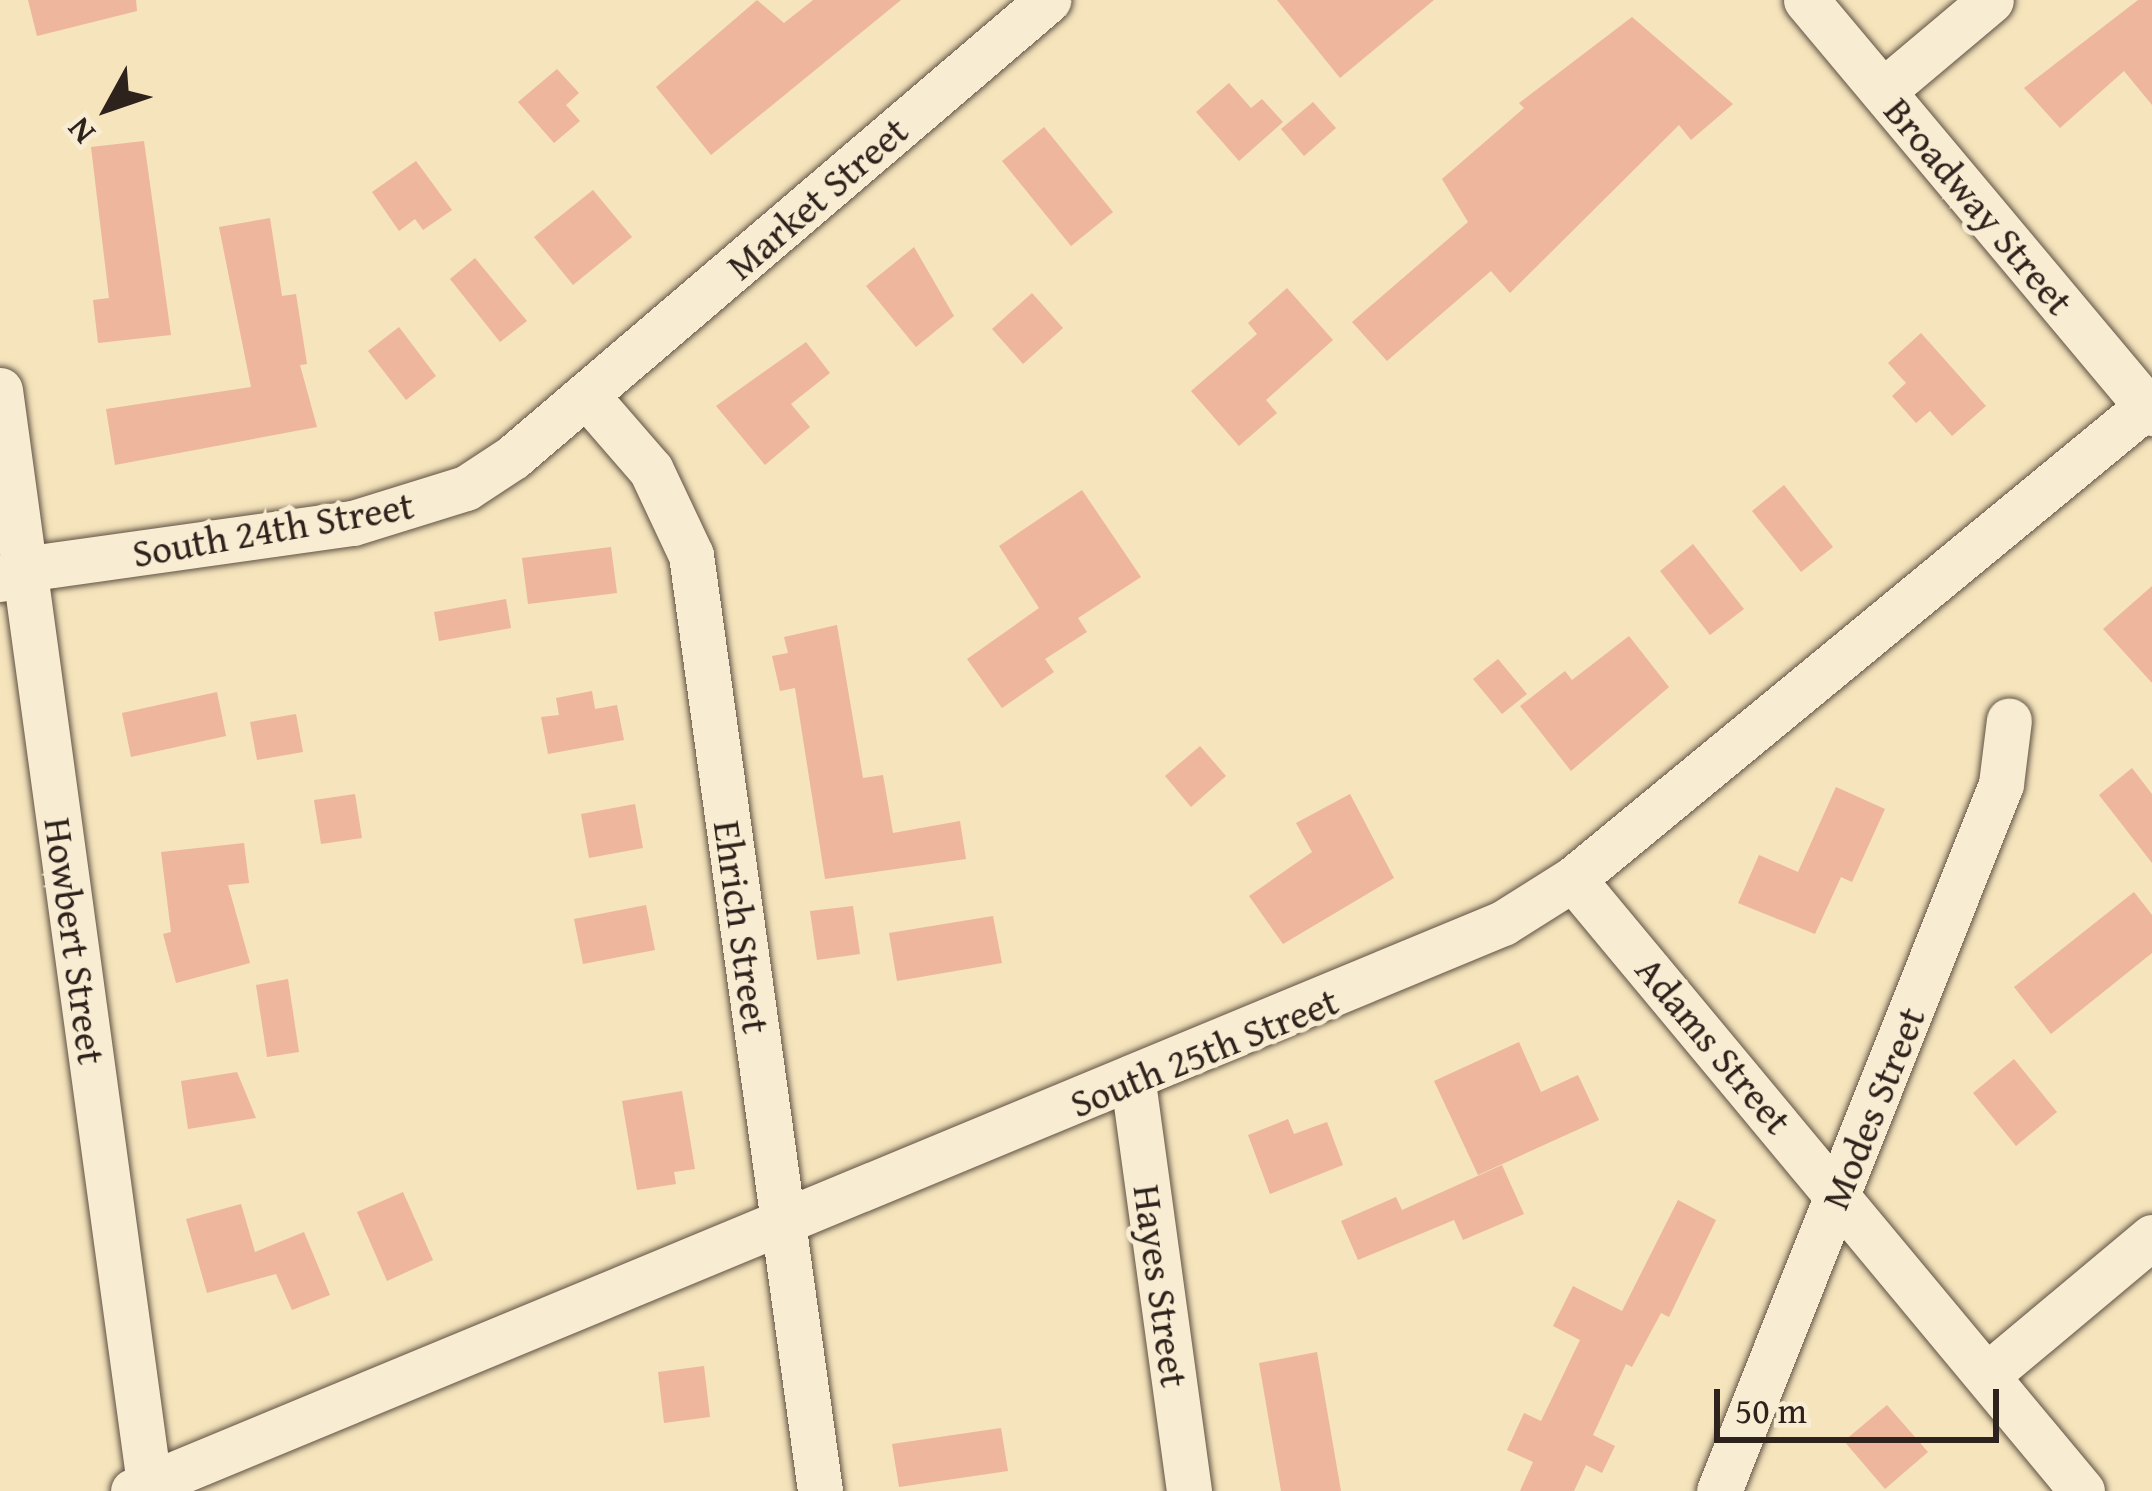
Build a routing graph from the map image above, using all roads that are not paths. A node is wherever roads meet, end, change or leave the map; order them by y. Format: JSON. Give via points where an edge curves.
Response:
{"nodes":[{"id":1,"x":1048,"y":0,"type":"edge"},
{"id":2,"x":1806,"y":0,"type":"edge"},
{"id":3,"x":1991,"y":0,"type":"edge"},
{"id":4,"x":1883,"y":91,"type":"junction"},
{"id":5,"x":0,"y":390,"type":"edge"},
{"id":6,"x":586,"y":395,"type":"junction"},
{"id":7,"x":2150,"y":407,"type":"edge"},
{"id":8,"x":12,"y":574,"type":"edge"},
{"id":9,"x":2008,"y":720,"type":"dead end"},
{"id":10,"x":1574,"y":879,"type":"junction"},
{"id":11,"x":1133,"y":1082,"type":"junction"},
{"id":12,"x":1840,"y":1192,"type":"junction"},
{"id":13,"x":782,"y":1222,"type":"junction"},
{"id":14,"x":2152,"y":1237,"type":"edge"},
{"id":15,"x":1987,"y":1375,"type":"junction"},
{"id":16,"x":144,"y":1488,"type":"edge"},
{"id":17,"x":820,"y":1491,"type":"edge"},
{"id":18,"x":1189,"y":1491,"type":"edge"},
{"id":19,"x":1719,"y":1491,"type":"edge"},
{"id":20,"x":2082,"y":1491,"type":"edge"}],
"edges":[{"from":1,"to":6,"type":"street","name":"Market Street"},
{"from":2,"to":4,"type":"street","name":"Broadway Street"},
{"from":3,"to":4,"type":"street"},
{"from":4,"to":7,"type":"street","name":"Broadway Street"},
{"from":5,"to":8,"type":"street","name":"Howbert Street"},
{"from":6,"to":8,"type":"street","name":"South 24th Street","via":[[482,478],[412,509]]},
{"from":6,"to":13,"type":"street","name":"Ehrich Street","via":[[651,470],[691,555]]},
{"from":7,"to":10,"type":"street","name":"South 25th Street"},
{"from":8,"to":16,"type":"street","name":"Howbert Street"},
{"from":9,"to":12,"type":"street","name":"Modes Street","via":[[2001,784]]},
{"from":10,"to":11,"type":"street","name":"South 25th Street","via":[[1426,960]]},
{"from":10,"to":12,"type":"street","name":"Adams Street"},
{"from":11,"to":13,"type":"street","name":"South 25th Street"},
{"from":11,"to":18,"type":"street","name":"Hayes Street"},
{"from":12,"to":15,"type":"street","name":"Adams Street"},
{"from":12,"to":19,"type":"street","name":"Modes Street"},
{"from":13,"to":16,"type":"street","name":"South 25th Street"},
{"from":13,"to":17,"type":"street","name":"Ehrich Street"},
{"from":14,"to":15,"type":"street"},
{"from":15,"to":20,"type":"street","name":"Adams Street"}]}
